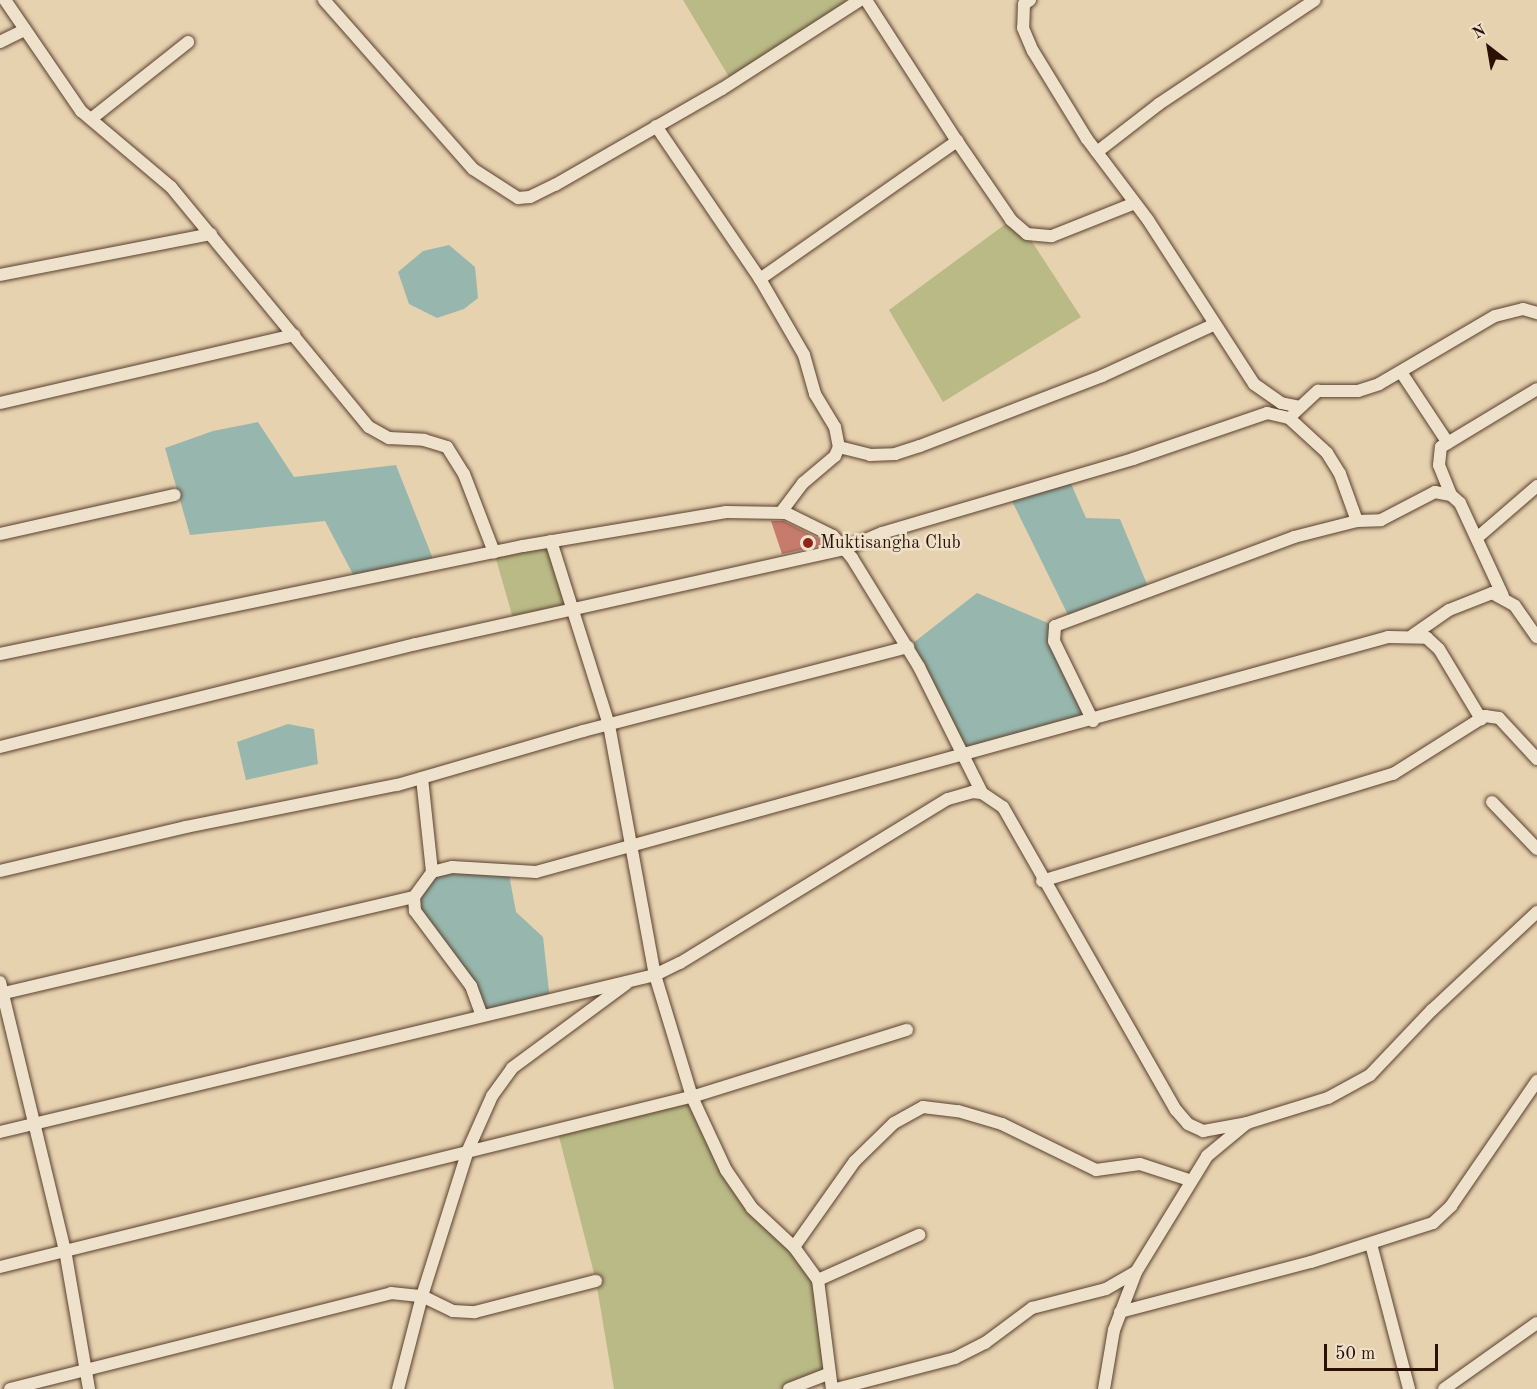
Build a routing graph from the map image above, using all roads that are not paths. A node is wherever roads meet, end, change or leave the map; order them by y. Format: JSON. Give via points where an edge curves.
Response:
{"nodes":[{"id":1,"x":2,"y":0,"type":"edge"},
{"id":2,"x":324,"y":0,"type":"edge"},
{"id":3,"x":866,"y":0,"type":"edge"},
{"id":4,"x":1030,"y":0,"type":"edge"},
{"id":5,"x":1315,"y":0,"type":"edge"},
{"id":6,"x":851,"y":2,"type":"edge"},
{"id":7,"x":25,"y":30,"type":"junction"},
{"id":8,"x":0,"y":42,"type":"edge"},
{"id":9,"x":188,"y":42,"type":"dead end"},
{"id":10,"x":91,"y":119,"type":"junction"},
{"id":11,"x":656,"y":126,"type":"junction"},
{"id":12,"x":957,"y":141,"type":"junction"},
{"id":13,"x":1097,"y":152,"type":"junction"},
{"id":14,"x":1135,"y":203,"type":"junction"},
{"id":15,"x":211,"y":234,"type":"junction"},
{"id":16,"x":0,"y":275,"type":"edge"},
{"id":17,"x":760,"y":279,"type":"junction"},
{"id":18,"x":1537,"y":313,"type":"edge"},
{"id":19,"x":1215,"y":324,"type":"junction"},
{"id":20,"x":294,"y":335,"type":"junction"},
{"id":21,"x":1401,"y":372,"type":"junction"},
{"id":22,"x":1537,"y":389,"type":"edge"},
{"id":23,"x":0,"y":403,"type":"edge"},
{"id":24,"x":1300,"y":407,"type":"junction"},
{"id":25,"x":1289,"y":418,"type":"junction"},
{"id":26,"x":1448,"y":443,"type":"junction"},
{"id":27,"x":839,"y":447,"type":"junction"},
{"id":28,"x":1537,"y":486,"type":"edge"},
{"id":29,"x":175,"y":495,"type":"dead end"},
{"id":30,"x":1452,"y":495,"type":"junction"},
{"id":31,"x":780,"y":512,"type":"junction"},
{"id":32,"x":1357,"y":521,"type":"junction"},
{"id":33,"x":0,"y":534,"type":"edge"},
{"id":34,"x":1478,"y":537,"type":"junction"},
{"id":35,"x":551,"y":542,"type":"junction"},
{"id":36,"x":844,"y":549,"type":"junction"},
{"id":37,"x":494,"y":552,"type":"junction"},
{"id":38,"x":1503,"y":596,"type":"junction"},
{"id":39,"x":571,"y":610,"type":"junction"},
{"id":40,"x":1413,"y":635,"type":"junction"},
{"id":41,"x":1537,"y":638,"type":"edge"},
{"id":42,"x":908,"y":647,"type":"junction"},
{"id":43,"x":0,"y":654,"type":"edge"},
{"id":44,"x":1481,"y":718,"type":"junction"},
{"id":45,"x":1093,"y":721,"type":"junction"},
{"id":46,"x":609,"y":725,"type":"junction"},
{"id":47,"x":0,"y":747,"type":"edge"},
{"id":48,"x":963,"y":754,"type":"junction"},
{"id":49,"x":1537,"y":759,"type":"edge"},
{"id":50,"x":422,"y":778,"type":"junction"},
{"id":51,"x":982,"y":793,"type":"junction"},
{"id":52,"x":1492,"y":802,"type":"dead end"},
{"id":53,"x":630,"y":846,"type":"junction"},
{"id":54,"x":1537,"y":849,"type":"edge"},
{"id":55,"x":0,"y":871,"type":"edge"},
{"id":56,"x":432,"y":872,"type":"junction"},
{"id":57,"x":1042,"y":881,"type":"junction"},
{"id":58,"x":414,"y":897,"type":"junction"},
{"id":59,"x":1537,"y":912,"type":"edge"},
{"id":60,"x":655,"y":975,"type":"junction"},
{"id":61,"x":632,"y":980,"type":"junction"},
{"id":62,"x":1,"y":990,"type":"edge"},
{"id":63,"x":482,"y":1016,"type":"junction"},
{"id":64,"x":907,"y":1030,"type":"dead end"},
{"id":65,"x":1537,"y":1081,"type":"edge"},
{"id":66,"x":692,"y":1097,"type":"junction"},
{"id":67,"x":37,"y":1123,"type":"junction"},
{"id":68,"x":1247,"y":1123,"type":"junction"},
{"id":69,"x":0,"y":1132,"type":"edge"},
{"id":70,"x":468,"y":1150,"type":"junction"},
{"id":71,"x":1189,"y":1180,"type":"junction"},
{"id":72,"x":919,"y":1235,"type":"dead end"},
{"id":73,"x":1371,"y":1244,"type":"junction"},
{"id":74,"x":794,"y":1247,"type":"junction"},
{"id":75,"x":65,"y":1250,"type":"junction"},
{"id":76,"x":0,"y":1267,"type":"edge"},
{"id":77,"x":1136,"y":1272,"type":"junction"},
{"id":78,"x":818,"y":1280,"type":"junction"},
{"id":79,"x":596,"y":1281,"type":"dead end"},
{"id":80,"x":422,"y":1296,"type":"junction"},
{"id":81,"x":1120,"y":1312,"type":"junction"},
{"id":82,"x":1537,"y":1323,"type":"edge"},
{"id":83,"x":85,"y":1371,"type":"junction"},
{"id":84,"x":828,"y":1374,"type":"junction"},
{"id":85,"x":10,"y":1389,"type":"edge"},
{"id":86,"x":89,"y":1389,"type":"edge"},
{"id":87,"x":398,"y":1389,"type":"edge"},
{"id":88,"x":789,"y":1389,"type":"edge"},
{"id":89,"x":834,"y":1389,"type":"edge"},
{"id":90,"x":1104,"y":1389,"type":"edge"},
{"id":91,"x":1409,"y":1389,"type":"edge"},
{"id":92,"x":1444,"y":1389,"type":"edge"}],
"edges":[{"from":1,"to":7,"type":"street"},
{"from":2,"to":11,"type":"street","via":[[440,135],[473,170],[505,193],[530,197]]},
{"from":3,"to":12,"type":"street"},
{"from":4,"to":13,"type":"street","via":[[1024,4],[1023,28],[1033,51]]},
{"from":5,"to":13,"type":"street","via":[[1159,104]]},
{"from":6,"to":11,"type":"street","via":[[722,89]]},
{"from":7,"to":8,"type":"street"},
{"from":7,"to":10,"type":"street","via":[[63,87]]},
{"from":9,"to":10,"type":"street"},
{"from":10,"to":15,"type":"street","via":[[171,187]]},
{"from":11,"to":17,"type":"street"},
{"from":12,"to":14,"type":"street","via":[[1011,220],[1027,234],[1052,236]]},
{"from":12,"to":17,"type":"street"},
{"from":13,"to":14,"type":"street"},
{"from":14,"to":19,"type":"street"},
{"from":15,"to":16,"type":"street"},
{"from":15,"to":20,"type":"street"},
{"from":17,"to":27,"type":"street","via":[[804,355],[815,394],[835,427]]},
{"from":18,"to":21,"type":"street","via":[[1523,309],[1495,316]]},
{"from":19,"to":24,"type":"street","via":[[1254,384],[1281,404]]},
{"from":19,"to":27,"type":"street","via":[[1102,376],[920,446],[895,454],[870,455]]},
{"from":20,"to":23,"type":"street"},
{"from":20,"to":37,"type":"street","via":[[369,427],[389,438],[424,440],[447,447],[464,474]]},
{"from":21,"to":24,"type":"street","via":[[1364,390],[1318,391]]},
{"from":21,"to":26,"type":"street"},
{"from":22,"to":26,"type":"street"},
{"from":24,"to":25,"type":"street"},
{"from":25,"to":32,"type":"street","via":[[1333,462]]},
{"from":25,"to":36,"type":"street","via":[[1267,413],[1239,420],[1133,459],[882,533]]},
{"from":26,"to":30,"type":"street","via":[[1437,454]]},
{"from":27,"to":31,"type":"street","via":[[835,456],[791,496]]},
{"from":28,"to":34,"type":"street"},
{"from":29,"to":33,"type":"street"},
{"from":30,"to":32,"type":"street","via":[[1435,492],[1381,520]]},
{"from":30,"to":34,"type":"street"},
{"from":31,"to":35,"type":"street","via":[[726,512]]},
{"from":31,"to":36,"type":"street","via":[[806,519],[833,536]]},
{"from":32,"to":45,"type":"street","via":[[1213,565],[1055,626],[1054,641]]},
{"from":34,"to":38,"type":"street"},
{"from":35,"to":37,"type":"street"},
{"from":35,"to":39,"type":"street"},
{"from":36,"to":39,"type":"street"},
{"from":36,"to":42,"type":"street"},
{"from":37,"to":43,"type":"street"},
{"from":38,"to":40,"type":"street","via":[[1478,596],[1430,621]]},
{"from":38,"to":41,"type":"street"},
{"from":39,"to":46,"type":"street"},
{"from":39,"to":47,"type":"street"},
{"from":40,"to":44,"type":"street","via":[[1427,638],[1439,649]]},
{"from":40,"to":45,"type":"street","via":[[1388,637],[1330,652]]},
{"from":42,"to":46,"type":"street"},
{"from":42,"to":48,"type":"street"},
{"from":44,"to":49,"type":"street","via":[[1498,718]]},
{"from":44,"to":57,"type":"street","via":[[1393,774]]},
{"from":45,"to":48,"type":"street"},
{"from":46,"to":50,"type":"street"},
{"from":46,"to":53,"type":"street"},
{"from":48,"to":51,"type":"street"},
{"from":48,"to":53,"type":"street"},
{"from":50,"to":55,"type":"street"},
{"from":50,"to":56,"type":"street"},
{"from":51,"to":57,"type":"street","via":[[1003,807]]},
{"from":51,"to":60,"type":"street","via":[[948,799]]},
{"from":52,"to":54,"type":"street"},
{"from":53,"to":56,"type":"street","via":[[536,872],[452,867]]},
{"from":53,"to":60,"type":"street"},
{"from":56,"to":58,"type":"street"},
{"from":57,"to":68,"type":"street","via":[[1188,1124],[1203,1131],[1218,1131]]},
{"from":58,"to":62,"type":"street"},
{"from":58,"to":63,"type":"street","via":[[415,911],[471,986]]},
{"from":59,"to":68,"type":"street","via":[[1432,1010],[1370,1075],[1328,1098]]},
{"from":60,"to":61,"type":"street"},
{"from":60,"to":66,"type":"street"},
{"from":61,"to":63,"type":"street"},
{"from":61,"to":70,"type":"street","via":[[512,1068],[492,1096]]},
{"from":62,"to":67,"type":"street"},
{"from":63,"to":67,"type":"street"},
{"from":64,"to":66,"type":"street"},
{"from":65,"to":73,"type":"street","via":[[1442,1217]]},
{"from":66,"to":70,"type":"street"},
{"from":66,"to":74,"type":"street","via":[[715,1150],[745,1198]]},
{"from":67,"to":69,"type":"street"},
{"from":67,"to":75,"type":"street"},
{"from":68,"to":71,"type":"street","via":[[1224,1139]]},
{"from":70,"to":75,"type":"street"},
{"from":70,"to":80,"type":"street"},
{"from":71,"to":74,"type":"street","via":[[1140,1164],[1096,1170],[1002,1124],[923,1107],[894,1123],[855,1161]]},
{"from":71,"to":77,"type":"street"},
{"from":72,"to":78,"type":"street"},
{"from":73,"to":81,"type":"street"},
{"from":73,"to":91,"type":"street"},
{"from":74,"to":78,"type":"street"},
{"from":75,"to":76,"type":"street"},
{"from":75,"to":83,"type":"street"},
{"from":77,"to":81,"type":"street"},
{"from":77,"to":89,"type":"street","via":[[1106,1289],[1032,1308],[985,1343],[955,1358]]},
{"from":78,"to":84,"type":"street"},
{"from":79,"to":80,"type":"street","via":[[475,1312],[453,1311]]},
{"from":80,"to":83,"type":"street","via":[[391,1293],[361,1299]]},
{"from":80,"to":87,"type":"street"},
{"from":81,"to":90,"type":"street"},
{"from":82,"to":92,"type":"street"},
{"from":83,"to":85,"type":"street"},
{"from":83,"to":86,"type":"street"},
{"from":84,"to":88,"type":"street"},
{"from":84,"to":89,"type":"street"}]}
